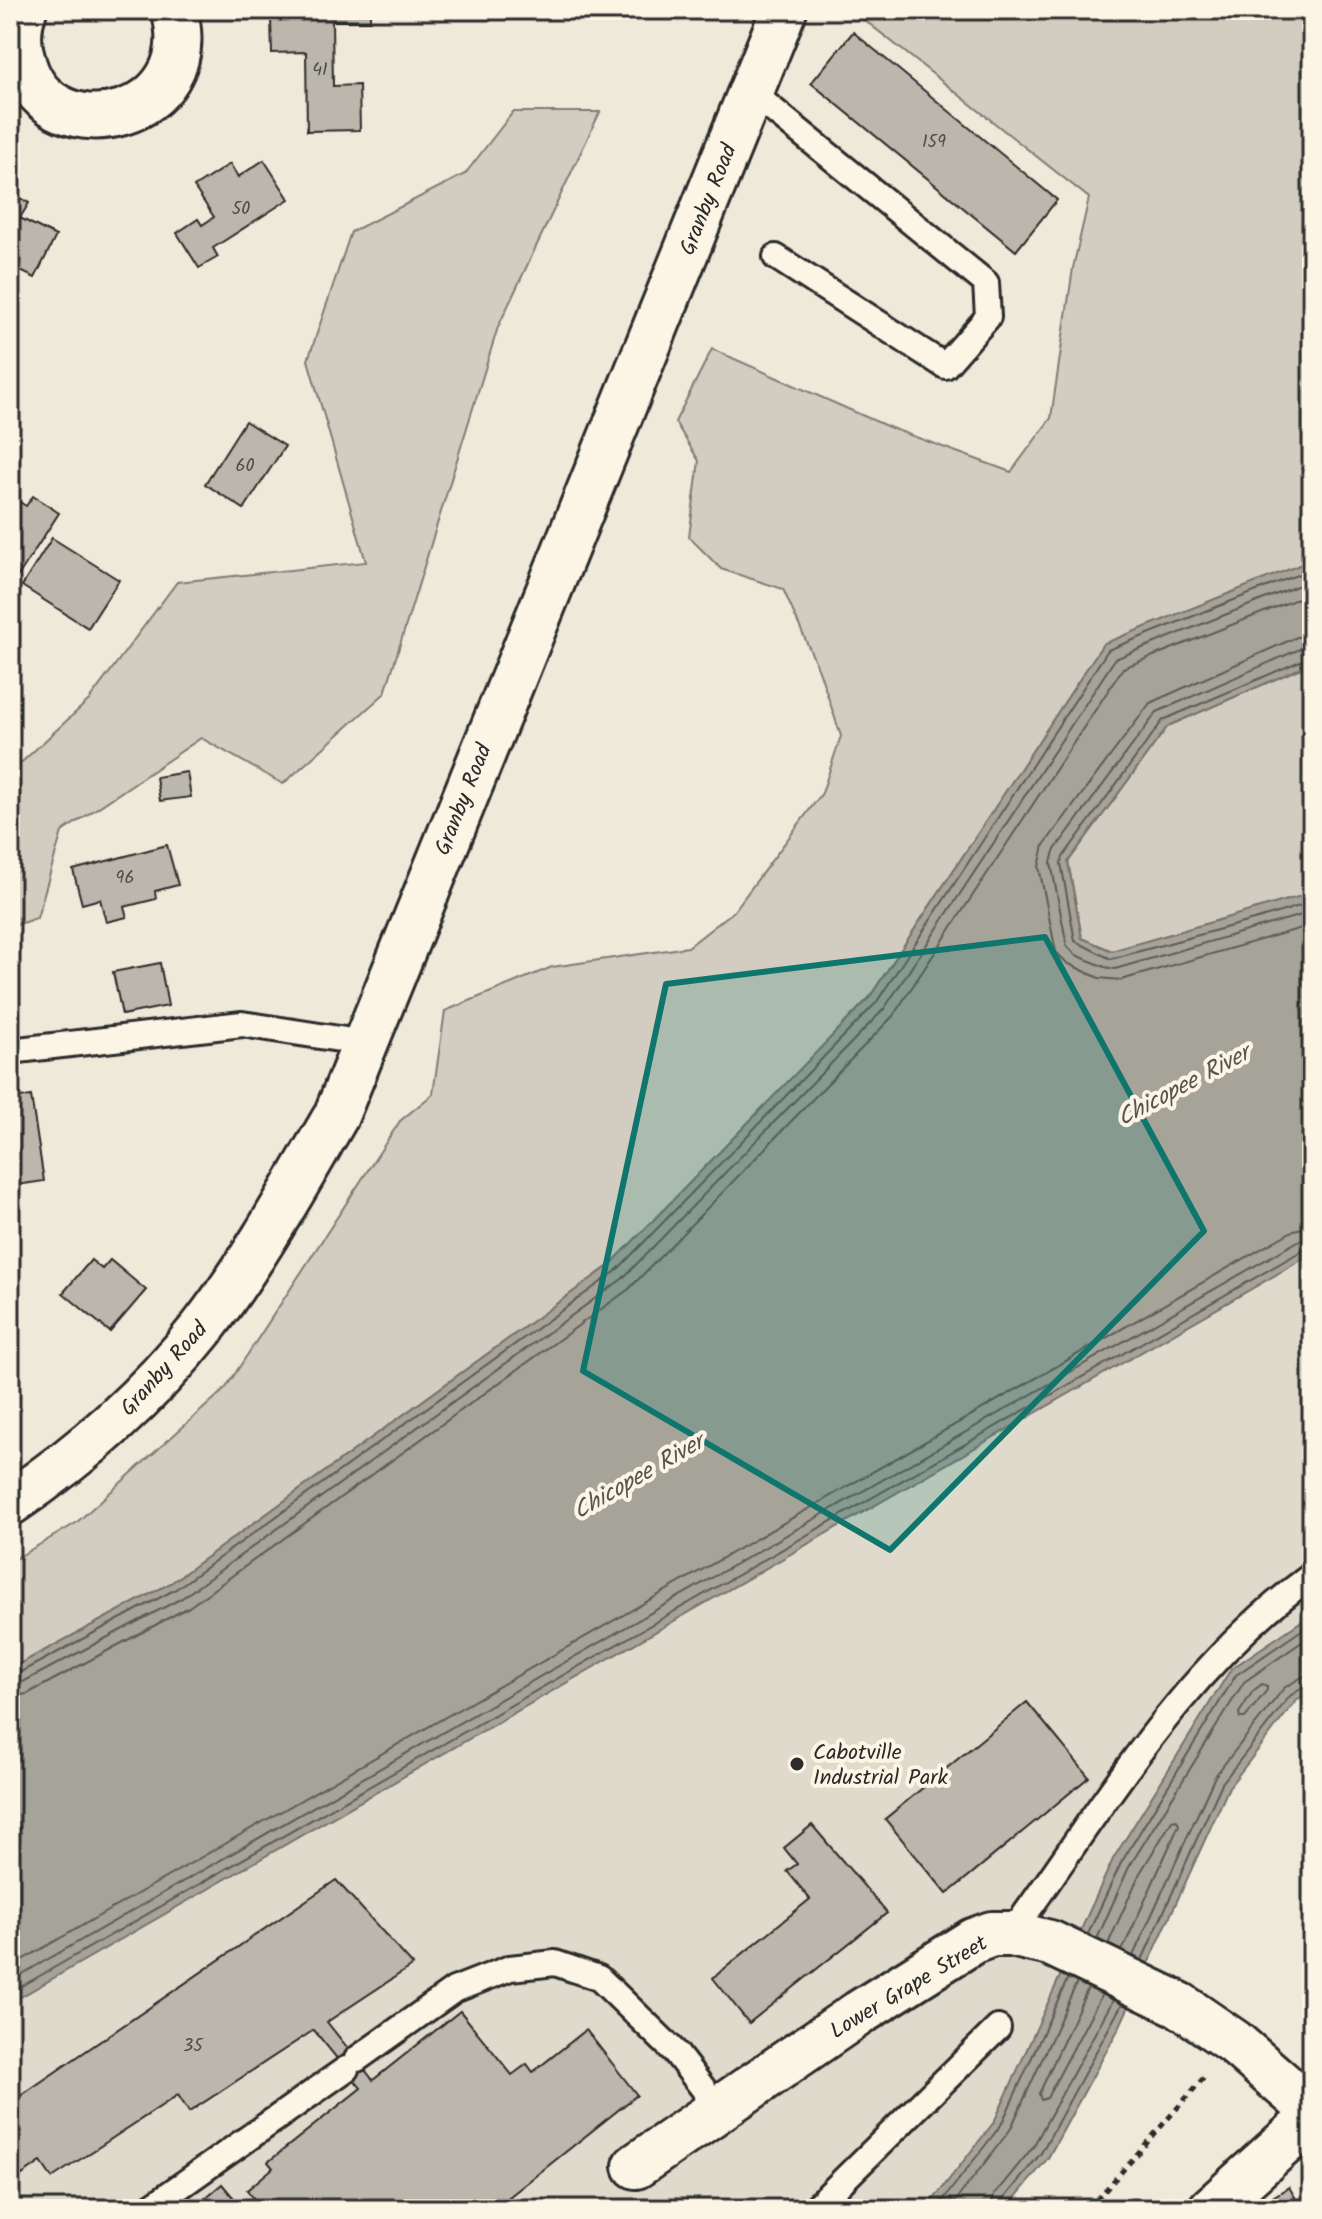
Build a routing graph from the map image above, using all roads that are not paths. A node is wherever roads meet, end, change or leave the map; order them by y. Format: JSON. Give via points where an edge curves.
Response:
{"nodes":[{"id":1,"x":24,"y":10,"type":"edge"},
{"id":2,"x":174,"y":10,"type":"edge"},
{"id":3,"x":784,"y":10,"type":"edge"},
{"id":4,"x":751,"y":92,"type":"junction"},
{"id":5,"x":776,"y":257,"type":"dead end"},
{"id":6,"x":365,"y":1043,"type":"junction"},
{"id":7,"x":10,"y":1051,"type":"edge"},
{"id":8,"x":10,"y":1503,"type":"edge"},
{"id":9,"x":1312,"y":1575,"type":"edge"},
{"id":10,"x":1011,"y":1934,"type":"junction"},
{"id":11,"x":998,"y":2028,"type":"dead end"},
{"id":12,"x":719,"y":2109,"type":"junction"},
{"id":13,"x":1312,"y":2110,"type":"edge"},
{"id":14,"x":1312,"y":2118,"type":"edge"},
{"id":15,"x":636,"y":2166,"type":"dead end"},
{"id":16,"x":148,"y":2209,"type":"edge"},
{"id":17,"x":814,"y":2209,"type":"edge"},
{"id":18,"x":1211,"y":2209,"type":"edge"}],
"edges":[{"from":1,"to":2,"type":"main road","via":[[20,53],[35,86],[64,109],[99,117],[135,108],[164,83],[177,49]]},
{"from":3,"to":4,"type":"main road","name":"Granby Road"},
{"from":4,"to":5,"type":"lane","via":[[986,283],[988,317],[945,366]]},
{"from":4,"to":6,"type":"main road","name":"Granby Road"},
{"from":6,"to":7,"type":"lane","via":[[242,1024]]},
{"from":6,"to":8,"type":"main road","name":"Granby Road","via":[[336,1116],[278,1217],[203,1326],[104,1431]]},
{"from":9,"to":10,"type":"lane","via":[[1218,1657],[1155,1730]]},
{"from":10,"to":12,"type":"main road","name":"Lower Grape Street","via":[[992,1934],[964,1947]]},
{"from":10,"to":13,"type":"main road","name":"Lower Grape Street","via":[[1067,1950],[1180,2005],[1223,2033]]},
{"from":11,"to":17,"type":"lane"},
{"from":12,"to":15,"type":"main road","name":"Lower Grape Street"},
{"from":12,"to":16,"type":"lane","via":[[675,2052],[599,1978],[555,1963],[510,1968],[454,1990]]},
{"from":14,"to":18,"type":"main road"}]}
